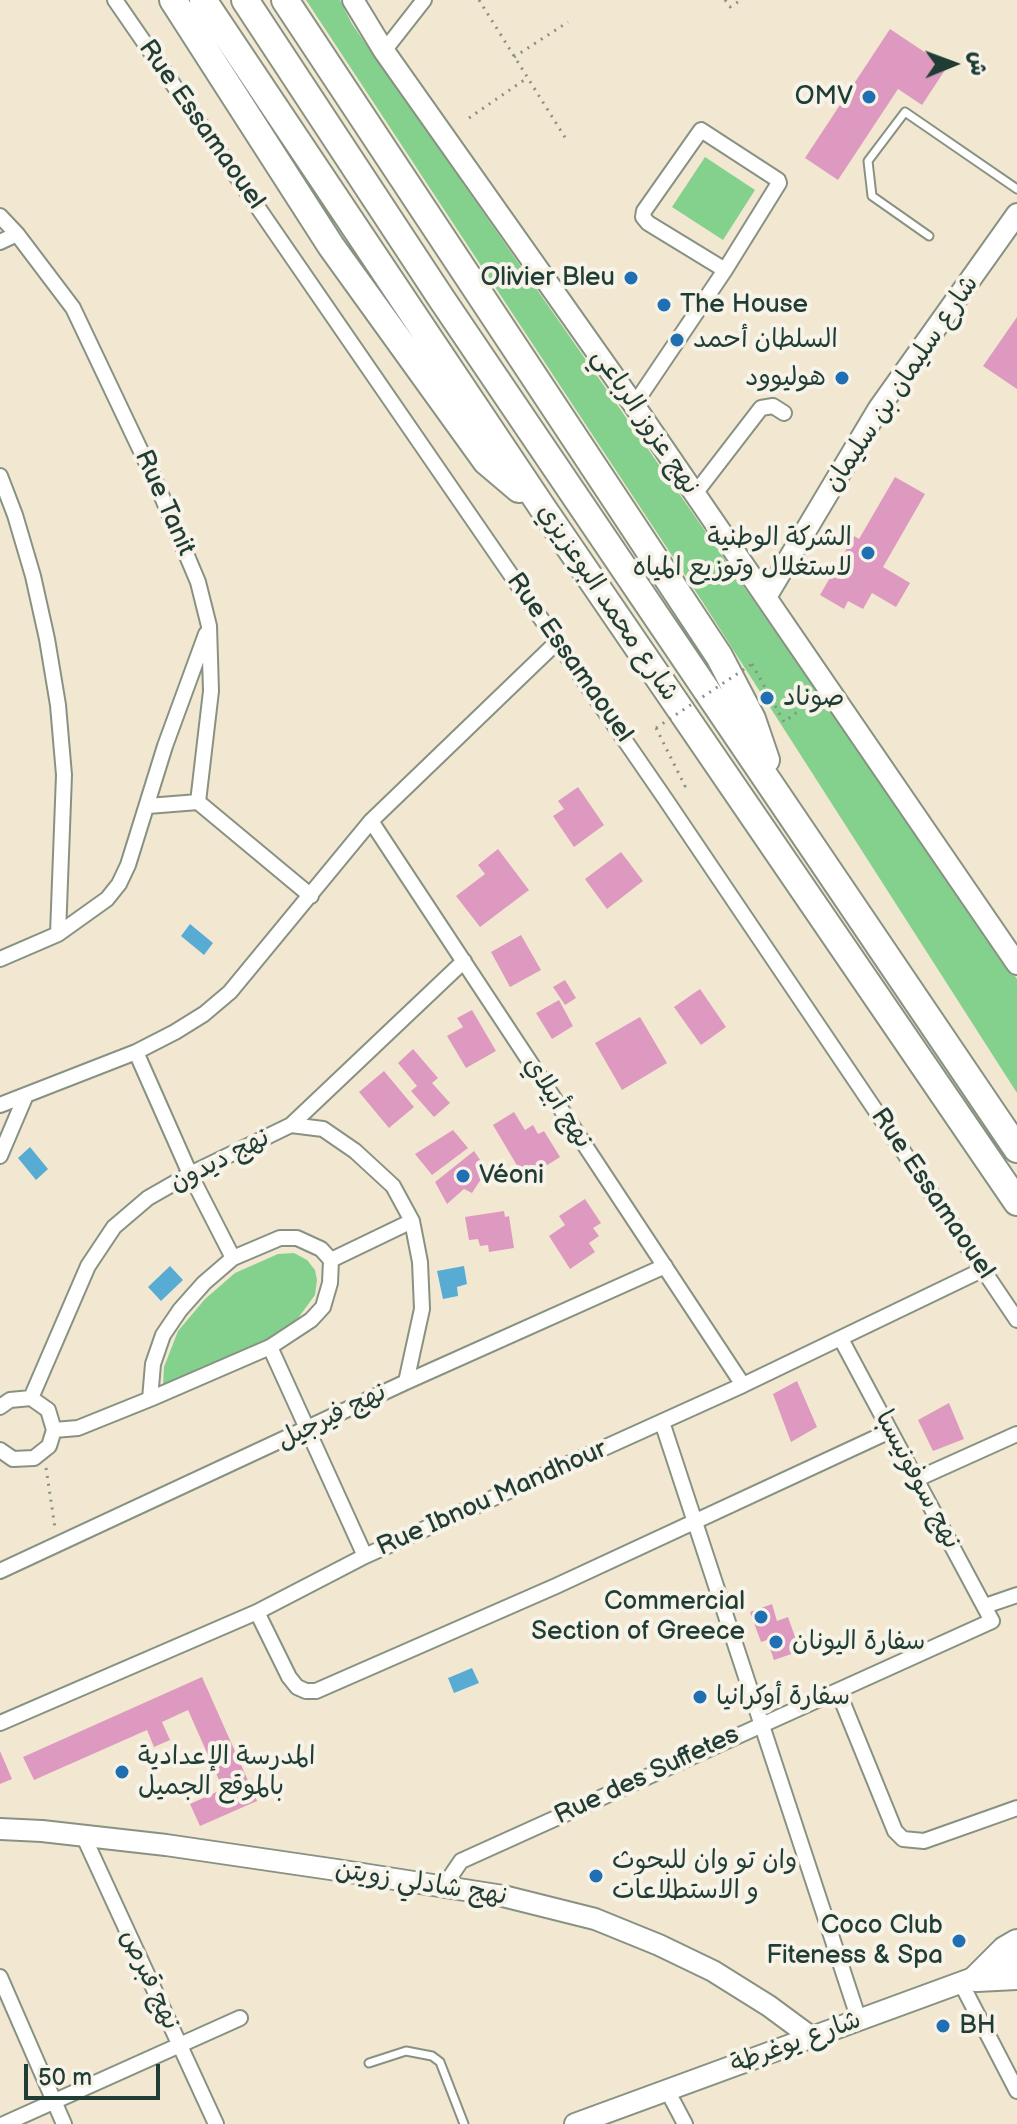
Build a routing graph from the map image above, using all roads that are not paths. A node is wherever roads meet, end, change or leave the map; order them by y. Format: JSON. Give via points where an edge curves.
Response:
{"nodes":[{"id":1,"x":115,"y":0,"type":"edge"},
{"id":2,"x":173,"y":0,"type":"edge"},
{"id":3,"x":203,"y":0,"type":"edge"},
{"id":4,"x":245,"y":0,"type":"edge"},
{"id":5,"x":285,"y":0,"type":"edge"},
{"id":6,"x":353,"y":0,"type":"edge"},
{"id":7,"x":424,"y":0,"type":"edge"},
{"id":8,"x":384,"y":51,"type":"junction"},
{"id":9,"x":1017,"y":189,"type":"edge"},
{"id":10,"x":1017,"y":214,"type":"edge"},
{"id":11,"x":0,"y":216,"type":"edge"},
{"id":12,"x":17,"y":234,"type":"junction"},
{"id":13,"x":929,"y":236,"type":"dead end"},
{"id":14,"x":0,"y":242,"type":"edge"},
{"id":15,"x":725,"y":270,"type":"junction"},
{"id":16,"x":634,"y":405,"type":"junction"},
{"id":17,"x":784,"y":413,"type":"dead end"},
{"id":18,"x":0,"y":476,"type":"edge"},
{"id":19,"x":694,"y":495,"type":"junction"},
{"id":20,"x":544,"y":510,"type":"junction"},
{"id":21,"x":766,"y":597,"type":"junction"},
{"id":22,"x":209,"y":626,"type":"junction"},
{"id":23,"x":557,"y":642,"type":"junction"},
{"id":24,"x":773,"y":786,"type":"junction"},
{"id":25,"x":198,"y":802,"type":"junction"},
{"id":26,"x":148,"y":806,"type":"junction"},
{"id":27,"x":371,"y":821,"type":"junction"},
{"id":28,"x":311,"y":896,"type":"junction"},
{"id":29,"x":58,"y":934,"type":"junction"},
{"id":30,"x":0,"y":959,"type":"edge"},
{"id":31,"x":464,"y":961,"type":"junction"},
{"id":32,"x":1017,"y":964,"type":"edge"},
{"id":33,"x":136,"y":1052,"type":"junction"},
{"id":34,"x":26,"y":1095,"type":"junction"},
{"id":35,"x":0,"y":1105,"type":"edge"},
{"id":36,"x":291,"y":1125,"type":"junction"},
{"id":37,"x":1017,"y":1149,"type":"edge"},
{"id":38,"x":0,"y":1156,"type":"edge"},
{"id":39,"x":190,"y":1174,"type":"junction"},
{"id":40,"x":1017,"y":1202,"type":"edge"},
{"id":41,"x":412,"y":1221,"type":"junction"},
{"id":42,"x":233,"y":1258,"type":"junction"},
{"id":43,"x":331,"y":1260,"type":"junction"},
{"id":44,"x":665,"y":1266,"type":"junction"},
{"id":45,"x":982,"y":1270,"type":"junction"},
{"id":46,"x":1017,"y":1320,"type":"edge"},
{"id":47,"x":841,"y":1339,"type":"junction"},
{"id":48,"x":270,"y":1347,"type":"junction"},
{"id":49,"x":406,"y":1382,"type":"junction"},
{"id":50,"x":743,"y":1385,"type":"junction"},
{"id":51,"x":31,"y":1398,"type":"junction"},
{"id":52,"x":150,"y":1399,"type":"junction"},
{"id":53,"x":0,"y":1407,"type":"edge"},
{"id":54,"x":662,"y":1422,"type":"junction"},
{"id":55,"x":54,"y":1430,"type":"junction"},
{"id":56,"x":307,"y":1430,"type":"junction"},
{"id":57,"x":890,"y":1431,"type":"junction"},
{"id":58,"x":1017,"y":1434,"type":"edge"},
{"id":59,"x":0,"y":1450,"type":"edge"},
{"id":60,"x":917,"y":1479,"type":"junction"},
{"id":61,"x":694,"y":1520,"type":"junction"},
{"id":62,"x":365,"y":1556,"type":"junction"},
{"id":63,"x":0,"y":1571,"type":"edge"},
{"id":64,"x":1017,"y":1595,"type":"edge"},
{"id":65,"x":985,"y":1606,"type":"junction"},
{"id":66,"x":257,"y":1612,"type":"junction"},
{"id":67,"x":992,"y":1621,"type":"joint"},
{"id":68,"x":838,"y":1691,"type":"junction"},
{"id":69,"x":0,"y":1723,"type":"edge"},
{"id":70,"x":760,"y":1725,"type":"junction"},
{"id":71,"x":1016,"y":1813,"type":"edge"},
{"id":72,"x":0,"y":1829,"type":"edge"},
{"id":73,"x":83,"y":1835,"type":"junction"},
{"id":74,"x":444,"y":1886,"type":"junction"},
{"id":75,"x":1017,"y":1943,"type":"edge"},
{"id":76,"x":1017,"y":1962,"type":"edge"},
{"id":77,"x":1017,"y":1976,"type":"edge"},
{"id":78,"x":0,"y":1977,"type":"edge"},
{"id":79,"x":969,"y":1981,"type":"junction"},
{"id":80,"x":240,"y":2018,"type":"dead end"},
{"id":81,"x":859,"y":2020,"type":"junction"},
{"id":82,"x":811,"y":2037,"type":"junction"},
{"id":83,"x":179,"y":2045,"type":"junction"},
{"id":84,"x":369,"y":2063,"type":"dead end"},
{"id":85,"x":667,"y":2090,"type":"junction"},
{"id":86,"x":1017,"y":2091,"type":"edge"},
{"id":87,"x":54,"y":2101,"type":"junction"},
{"id":88,"x":4,"y":2124,"type":"edge"},
{"id":89,"x":64,"y":2124,"type":"edge"},
{"id":90,"x":216,"y":2124,"type":"edge"},
{"id":91,"x":464,"y":2124,"type":"edge"},
{"id":92,"x":575,"y":2124,"type":"edge"},
{"id":93,"x":685,"y":2124,"type":"edge"}],
"edges":[{"from":1,"to":23,"type":"street","name":"Rue Essamaouel"},
{"from":2,"to":20,"type":"highway","via":[[331,246],[486,461]]},
{"from":3,"to":20,"type":"highway","name":"شارع محمد البوعزيزي"},
{"from":4,"to":24,"type":"highway","name":"شارع محمد البوعزيزي"},
{"from":5,"to":24,"type":"highway","via":[[719,656],[752,719]]},
{"from":6,"to":8,"type":"street","name":"نهج عزوز الرباعي"},
{"from":7,"to":8,"type":"street"},
{"from":8,"to":16,"type":"street","name":"نهج عزوز الرباعي"},
{"from":9,"to":13,"type":"lane","via":[[905,112],[868,161],[872,196]]},
{"from":10,"to":21,"type":"street","name":"شارع سليمان بن سليمان","via":[[879,408]]},
{"from":11,"to":12,"type":"street","name":"Rue Tanit"},
{"from":12,"to":14,"type":"street"},
{"from":12,"to":22,"type":"street","name":"Rue Tanit","via":[[73,308],[182,541]]},
{"from":15,"to":15,"type":"street","via":[[779,183],[701,130],[643,217]]},
{"from":15,"to":16,"type":"street"},
{"from":16,"to":19,"type":"street","name":"نهج عزوز الرباعي"},
{"from":17,"to":19,"type":"street","via":[[773,406],[761,408]]},
{"from":18,"to":29,"type":"street","via":[[33,576],[58,705],[64,775]]},
{"from":19,"to":21,"type":"street","name":"نهج عزوز الرباعي"},
{"from":20,"to":40,"type":"highway","name":"شارع محمد البوعزيزي"},
{"from":21,"to":32,"type":"street","name":"نهج عزوز الرباعي"},
{"from":22,"to":25,"type":"street","name":"Rue Tanit","via":[[211,691]]},
{"from":22,"to":26,"type":"street"},
{"from":23,"to":27,"type":"street"},
{"from":23,"to":45,"type":"street","name":"Rue Essamaouel"},
{"from":24,"to":37,"type":"highway","name":"شارع محمد البوعزيزي"},
{"from":25,"to":26,"type":"street"},
{"from":25,"to":28,"type":"street"},
{"from":26,"to":29,"type":"street","via":[[119,884]]},
{"from":27,"to":28,"type":"street"},
{"from":27,"to":31,"type":"street","name":"نهج أبيلاي"},
{"from":28,"to":33,"type":"street","via":[[230,992],[204,1014]]},
{"from":29,"to":30,"type":"street"},
{"from":31,"to":36,"type":"street","name":"نهج ديدون"},
{"from":31,"to":44,"type":"street","name":"نهج أبيلاي"},
{"from":33,"to":34,"type":"street"},
{"from":33,"to":39,"type":"street"},
{"from":34,"to":35,"type":"street"},
{"from":34,"to":38,"type":"street"},
{"from":36,"to":39,"type":"street","name":"نهج ديدون"},
{"from":36,"to":41,"type":"street","via":[[323,1129],[355,1151],[393,1186]]},
{"from":39,"to":42,"type":"street"},
{"from":39,"to":51,"type":"street","name":"نهج ديدون","via":[[148,1198],[114,1227],[88,1266]]},
{"from":41,"to":43,"type":"street"},
{"from":41,"to":49,"type":"street","via":[[422,1309]]},
{"from":42,"to":43,"type":"street","via":[[280,1238],[297,1238]]},
{"from":42,"to":52,"type":"street","via":[[204,1283],[163,1335],[153,1364]]},
{"from":43,"to":48,"type":"street","via":[[323,1307]]},
{"from":44,"to":49,"type":"street","name":"نهج فيرجيل"},
{"from":44,"to":50,"type":"street","name":"نهج أبيلاي"},
{"from":45,"to":46,"type":"street","name":"Rue Essamaouel"},
{"from":45,"to":47,"type":"street","name":"Rue Ibnou Mandhour"},
{"from":47,"to":50,"type":"street","name":"Rue Ibnou Mandhour"},
{"from":47,"to":57,"type":"street","name":"نهج سوفونيسبا"},
{"from":48,"to":52,"type":"street"},
{"from":48,"to":56,"type":"street"},
{"from":49,"to":56,"type":"street","name":"نهج فيرجيل"},
{"from":50,"to":54,"type":"street","name":"Rue Ibnou Mandhour"},
{"from":51,"to":53,"type":"street"},
{"from":51,"to":55,"type":"street","via":[[48,1410]]},
{"from":52,"to":55,"type":"street","via":[[78,1428]]},
{"from":54,"to":61,"type":"street"},
{"from":54,"to":62,"type":"street","name":"Rue Ibnou Mandhour"},
{"from":55,"to":59,"type":"street","via":[[44,1452],[24,1461]]},
{"from":56,"to":62,"type":"street"},
{"from":56,"to":63,"type":"street","name":"نهج فيرجيل"},
{"from":57,"to":60,"type":"street","name":"نهج سوفونيسبا"},
{"from":57,"to":61,"type":"street"},
{"from":58,"to":60,"type":"street"},
{"from":60,"to":65,"type":"street","name":"نهج سوفونيسبا"},
{"from":61,"to":66,"type":"street","via":[[316,1691],[297,1687],[289,1677]]},
{"from":61,"to":70,"type":"street"},
{"from":62,"to":66,"type":"street","name":"Rue Ibnou Mandhour"},
{"from":64,"to":65,"type":"street"},
{"from":65,"to":67,"type":"street","name":"نهج سوفونيسبا"},
{"from":66,"to":69,"type":"street","name":"Rue Ibnou Mandhour"},
{"from":67,"to":68,"type":"street","name":"Rue des Suffetes"},
{"from":68,"to":70,"type":"street","name":"Rue des Suffetes"},
{"from":68,"to":71,"type":"street","via":[[895,1831],[903,1839],[924,1841]]},
{"from":70,"to":74,"type":"street","name":"Rue des Suffetes","via":[[461,1861]]},
{"from":70,"to":81,"type":"street"},
{"from":72,"to":73,"type":"street","name":"نهج شادلي زويتن"},
{"from":73,"to":74,"type":"street","name":"نهج شادلي زويتن"},
{"from":73,"to":83,"type":"street","name":"نهج قبرص"},
{"from":74,"to":82,"type":"street","name":"نهج شادلي زويتن","via":[[595,1919],[659,1945],[724,1978]]},
{"from":75,"to":79,"type":"highway"},
{"from":76,"to":79,"type":"street","name":"شارع يوغرطة"},
{"from":77,"to":79,"type":"highway"},
{"from":78,"to":87,"type":"street"},
{"from":79,"to":81,"type":"street","name":"شارع يوغرطة"},
{"from":79,"to":86,"type":"street"},
{"from":80,"to":83,"type":"street"},
{"from":81,"to":82,"type":"street","name":"شارع يوغرطة"},
{"from":82,"to":85,"type":"street","name":"شارع يوغرطة"},
{"from":83,"to":87,"type":"street"},
{"from":83,"to":90,"type":"street","name":"نهج قبرص"},
{"from":84,"to":91,"type":"lane","via":[[406,2051],[432,2056],[440,2062]]},
{"from":85,"to":92,"type":"street","name":"شارع يوغرطة"},
{"from":85,"to":93,"type":"street"},
{"from":87,"to":88,"type":"street"},
{"from":87,"to":89,"type":"street"}]}
